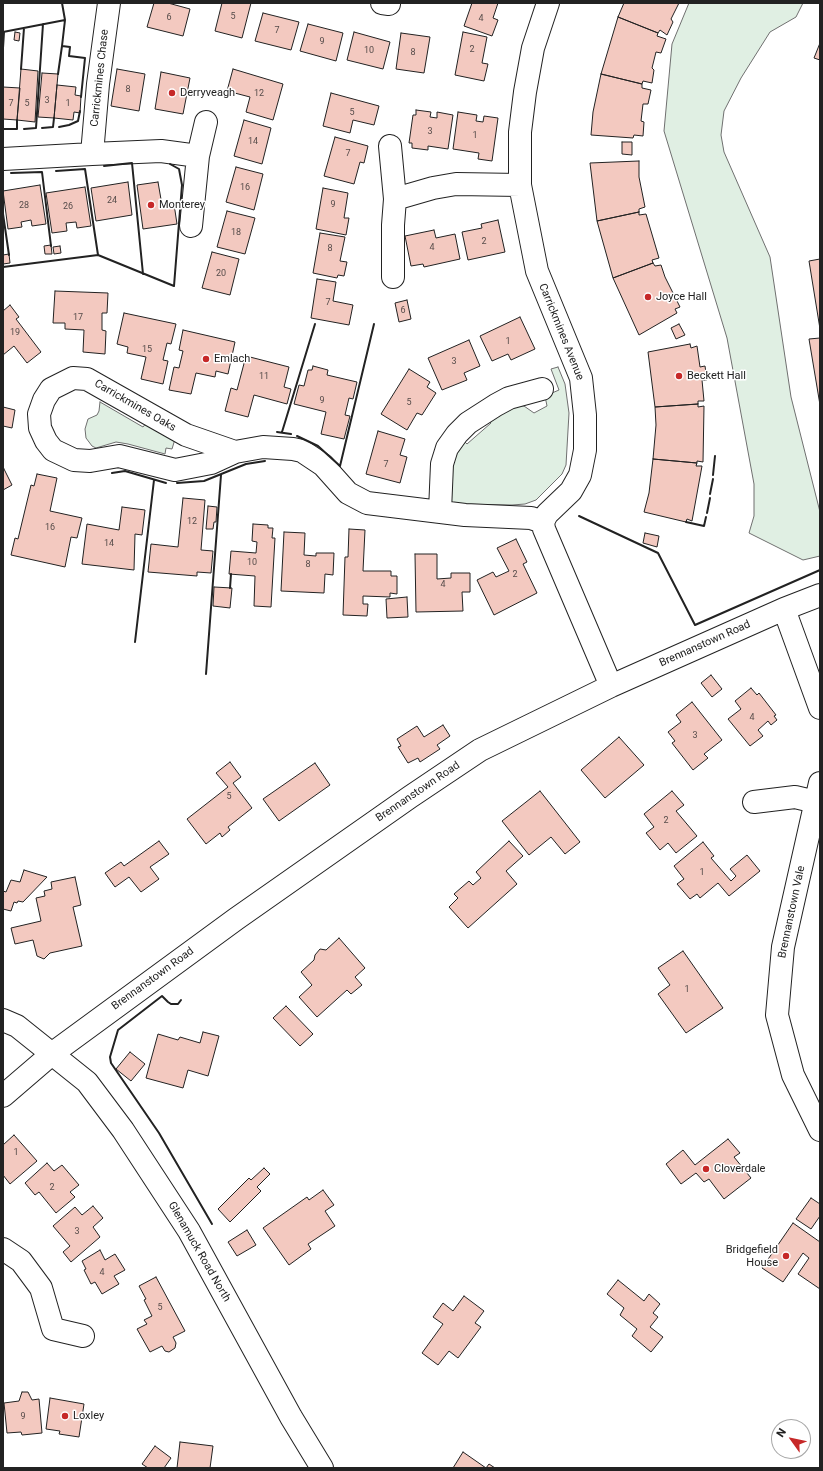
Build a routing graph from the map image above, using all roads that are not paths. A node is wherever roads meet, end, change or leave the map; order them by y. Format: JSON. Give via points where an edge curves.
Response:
{"nodes":[{"id":1,"x":109,"y":3,"type":"edge"},
{"id":2,"x":548,"y":3,"type":"edge"},
{"id":3,"x":206,"y":122,"type":"dead end"},
{"id":4,"x":390,"y":146,"type":"dead end"},
{"id":5,"x":92,"y":154,"type":"junction"},
{"id":6,"x":198,"y":156,"type":"junction"},
{"id":7,"x":3,"y":159,"type":"edge"},
{"id":8,"x":520,"y":185,"type":"junction"},
{"id":9,"x":395,"y":199,"type":"junction"},
{"id":10,"x":191,"y":226,"type":"dead end"},
{"id":11,"x":393,"y":277,"type":"dead end"},
{"id":12,"x":542,"y":389,"type":"dead end"},
{"id":13,"x":235,"y":452,"type":"junction"},
{"id":14,"x":440,"y":511,"type":"junction"},
{"id":15,"x":543,"y":522,"type":"junction"},
{"id":16,"x":820,"y":595,"type":"edge"},
{"id":17,"x":784,"y":609,"type":"junction"},
{"id":18,"x":611,"y":686,"type":"junction"},
{"id":19,"x":820,"y":708,"type":"edge"},
{"id":20,"x":818,"y":793,"type":"edge"},
{"id":21,"x":754,"y":802,"type":"dead end"},
{"id":22,"x":3,"y":1020,"type":"edge"},
{"id":23,"x":52,"y":1053,"type":"junction"},
{"id":24,"x":3,"y":1096,"type":"edge"},
{"id":25,"x":820,"y":1130,"type":"edge"},
{"id":26,"x":3,"y":1249,"type":"edge"},
{"id":27,"x":83,"y":1336,"type":"dead end"},
{"id":28,"x":322,"y":1468,"type":"edge"}],
"edges":[{"from":1,"to":5,"type":"street","name":"Carrickmines Chase"},
{"from":2,"to":8,"type":"street","name":"Carrickmines Avenue","via":[[533,48],[525,92],[520,132]]},
{"from":3,"to":6,"type":"street"},
{"from":4,"to":9,"type":"street"},
{"from":5,"to":6,"type":"street","via":[[161,151]]},
{"from":5,"to":7,"type":"street"},
{"from":6,"to":10,"type":"street"},
{"from":8,"to":9,"type":"street","via":[[456,184]]},
{"from":8,"to":15,"type":"street","name":"Carrickmines Avenue","via":[[537,271],[581,378],[585,400],[585,450],[580,474],[570,491],[547,514]]},
{"from":9,"to":11,"type":"street"},
{"from":12,"to":14,"type":"street","via":[[509,398],[468,423],[457,434],[446,448],[442,464]]},
{"from":13,"to":13,"type":"street","name":"Carrickmines Oaks","via":[[186,435],[87,379],[73,378],[52,389],[44,400],[39,414],[40,428],[46,441],[53,450],[74,460],[119,456],[175,470],[211,463]]},
{"from":13,"to":14,"type":"street","name":"Carrickmines Oaks","via":[[263,448],[293,448],[323,465],[348,493],[367,503]]},
{"from":14,"to":15,"type":"street","name":"Carrickmines Oaks","via":[[531,518]]},
{"from":15,"to":18,"type":"street","via":[[548,542]]},
{"from":16,"to":17,"type":"street","name":"Brennanstown Road"},
{"from":17,"to":18,"type":"street","name":"Brennanstown Road"},
{"from":17,"to":19,"type":"street"},
{"from":18,"to":23,"type":"street","name":"Brennanstown Road","via":[[480,750],[410,796]]},
{"from":20,"to":21,"type":"street"},
{"from":20,"to":25,"type":"street","name":"Brennanstown Vale","via":[[783,947],[777,1015],[793,1075]]},
{"from":22,"to":23,"type":"street","name":"Glenamuck Road North","via":[[18,1026]]},
{"from":23,"to":24,"type":"street","name":"Brennanstown Road"},
{"from":23,"to":28,"type":"street","name":"Glenamuck Road North","via":[[87,1082],[147,1164],[189,1230],[291,1417]]},
{"from":26,"to":27,"type":"street","via":[[20,1261],[41,1288],[53,1329]]}]}
